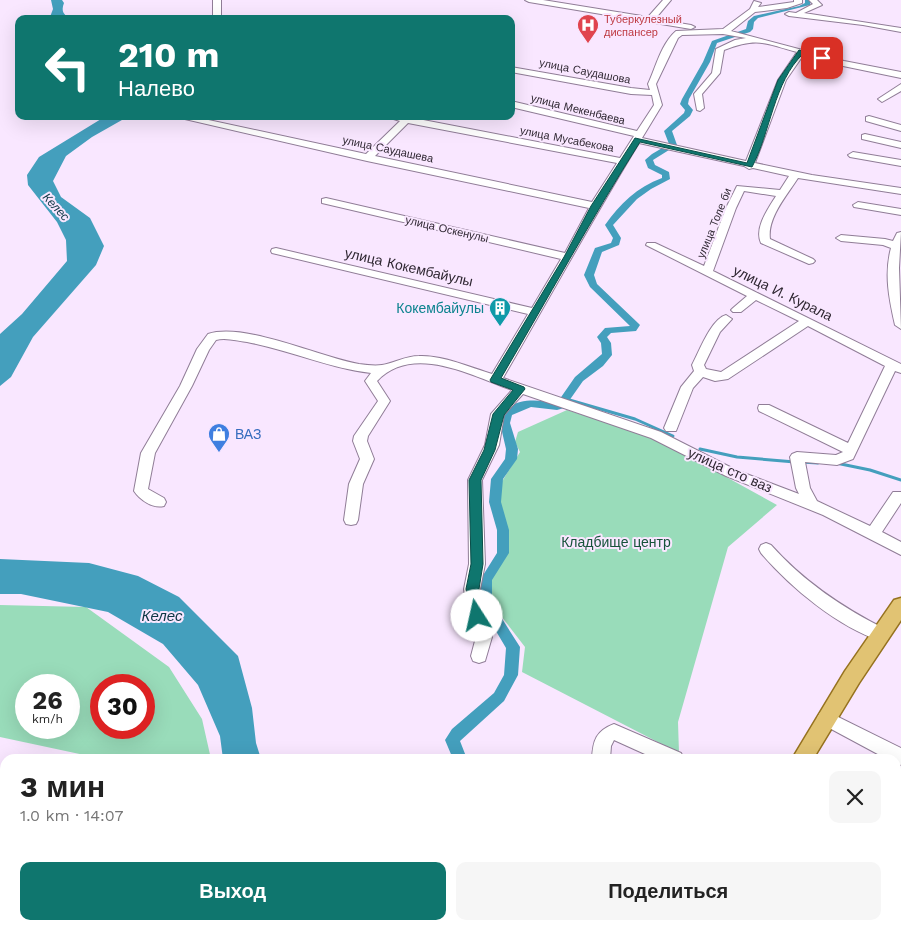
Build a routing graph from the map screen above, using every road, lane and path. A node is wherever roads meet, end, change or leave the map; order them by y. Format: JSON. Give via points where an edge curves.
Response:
{"nodes":[{"id":1,"x":217,"y":0,"type":"edge"},
{"id":2,"x":528,"y":0,"type":"edge"},
{"id":3,"x":582,"y":0,"type":"edge"},
{"id":4,"x":667,"y":0,"type":"edge"},
{"id":5,"x":759,"y":0,"type":"edge"},
{"id":6,"x":798,"y":0,"type":"edge"},
{"id":7,"x":813,"y":0,"type":"edge"},
{"id":8,"x":575,"y":8,"type":"junction"},
{"id":9,"x":753,"y":10,"type":"junction"},
{"id":10,"x":789,"y":14,"type":"dead end"},
{"id":11,"x":216,"y":15,"type":"edge"},
{"id":12,"x":798,"y":15,"type":"junction"},
{"id":13,"x":649,"y":21,"type":"junction"},
{"id":14,"x":901,"y":30,"type":"edge"},
{"id":15,"x":726,"y":31,"type":"junction"},
{"id":16,"x":760,"y":39,"type":"junction"},
{"id":17,"x":801,"y":52,"type":"junction"},
{"id":18,"x":515,"y":70,"type":"edge"},
{"id":19,"x":901,"y":74,"type":"edge"},
{"id":20,"x":901,"y":87,"type":"edge"},
{"id":21,"x":654,"y":93,"type":"junction"},
{"id":22,"x":882,"y":99,"type":"dead end"},
{"id":23,"x":515,"y":105,"type":"edge"},
{"id":24,"x":700,"y":108,"type":"dead end"},
{"id":25,"x":869,"y":119,"type":"dead end"},
{"id":26,"x":194,"y":120,"type":"edge"},
{"id":27,"x":406,"y":120,"type":"edge"},
{"id":28,"x":418,"y":120,"type":"edge"},
{"id":29,"x":901,"y":128,"type":"edge"},
{"id":30,"x":639,"y":137,"type":"junction"},
{"id":31,"x":865,"y":137,"type":"dead end"},
{"id":32,"x":901,"y":145,"type":"edge"},
{"id":33,"x":853,"y":155,"type":"dead end"},
{"id":34,"x":367,"y":158,"type":"junction"},
{"id":35,"x":624,"y":162,"type":"junction"},
{"id":36,"x":901,"y":163,"type":"edge"},
{"id":37,"x":749,"y":166,"type":"junction"},
{"id":38,"x":795,"y":175,"type":"junction"},
{"id":39,"x":901,"y":192,"type":"edge"},
{"id":40,"x":783,"y":194,"type":"junction"},
{"id":41,"x":326,"y":201,"type":"dead end"},
{"id":42,"x":858,"y":205,"type":"dead end"},
{"id":43,"x":595,"y":206,"type":"junction"},
{"id":44,"x":901,"y":212,"type":"edge"},
{"id":45,"x":841,"y":238,"type":"dead end"},
{"id":46,"x":900,"y":243,"type":"edge"},
{"id":47,"x":652,"y":245,"type":"dead end"},
{"id":48,"x":276,"y":251,"type":"dead end"},
{"id":49,"x":568,"y":257,"type":"junction"},
{"id":50,"x":810,"y":261,"type":"dead end"},
{"id":51,"x":707,"y":272,"type":"junction"},
{"id":52,"x":755,"y":295,"type":"junction"},
{"id":53,"x":736,"y":310,"type":"dead end"},
{"id":54,"x":535,"y":312,"type":"junction"},
{"id":55,"x":726,"y":319,"type":"dead end"},
{"id":56,"x":807,"y":321,"type":"junction"},
{"id":57,"x":901,"y":325,"type":"edge"},
{"id":58,"x":896,"y":367,"type":"edge"},
{"id":59,"x":384,"y":369,"type":"junction"},
{"id":60,"x":701,"y":372,"type":"junction"},
{"id":61,"x":495,"y":380,"type":"junction"},
{"id":62,"x":520,"y":389,"type":"junction"},
{"id":63,"x":764,"y":408,"type":"dead end"},
{"id":64,"x":671,"y":428,"type":"dead end"},
{"id":65,"x":851,"y":450,"type":"junction"},
{"id":66,"x":799,"y":462,"type":"joint"},
{"id":67,"x":898,"y":496,"type":"dead end"},
{"id":68,"x":159,"y":502,"type":"dead end"},
{"id":69,"x":811,"y":504,"type":"junction"},
{"id":70,"x":351,"y":520,"type":"dead end"},
{"id":71,"x":873,"y":534,"type":"junction"},
{"id":72,"x":766,"y":549,"type":"dead end"},
{"id":73,"x":901,"y":549,"type":"edge"},
{"id":74,"x":901,"y":605,"type":"edge"},
{"id":75,"x":880,"y":635,"type":"junction"},
{"id":76,"x":479,"y":656,"type":"dead end"},
{"id":77,"x":826,"y":718,"type":"junction"},
{"id":78,"x":601,"y":754,"type":"edge"},
{"id":79,"x":671,"y":754,"type":"edge"},
{"id":80,"x":805,"y":754,"type":"edge"},
{"id":81,"x":895,"y":754,"type":"edge"}],
"edges":[{"from":1,"to":11,"type":"street"},
{"from":2,"to":8,"type":"street"},
{"from":3,"to":8,"type":"street"},
{"from":4,"to":13,"type":"street"},
{"from":5,"to":9,"type":"street"},
{"from":6,"to":9,"type":"street","via":[[796,4]]},
{"from":7,"to":12,"type":"street","via":[[818,5]]},
{"from":8,"to":13,"type":"street"},
{"from":9,"to":15,"type":"street"},
{"from":10,"to":12,"type":"street"},
{"from":12,"to":14,"type":"street"},
{"from":13,"to":15,"type":"street"},
{"from":15,"to":16,"type":"street"},
{"from":15,"to":21,"type":"street","via":[[676,33],[660,61],[652,84]]},
{"from":16,"to":17,"type":"street"},
{"from":16,"to":24,"type":"street","via":[[741,41],[720,49],[716,72],[698,94]]},
{"from":17,"to":19,"type":"street"},
{"from":17,"to":37,"type":"street","via":[[782,80]]},
{"from":18,"to":21,"type":"street","name":"улица Саудашова"},
{"from":20,"to":22,"type":"street"},
{"from":21,"to":30,"type":"street","via":[[658,105]]},
{"from":23,"to":30,"type":"street","name":"улица Мекенбаева"},
{"from":25,"to":29,"type":"street"},
{"from":26,"to":34,"type":"street","name":"улица Саудашева"},
{"from":27,"to":34,"type":"street"},
{"from":28,"to":35,"type":"street","name":"улица Мусабекова"},
{"from":30,"to":35,"type":"street"},
{"from":30,"to":37,"type":"street","name":"улица Мекенбаева"},
{"from":31,"to":32,"type":"street"},
{"from":33,"to":36,"type":"street"},
{"from":34,"to":43,"type":"street","name":"улица Саудашева"},
{"from":35,"to":43,"type":"street"},
{"from":37,"to":38,"type":"street"},
{"from":38,"to":39,"type":"street"},
{"from":38,"to":40,"type":"street"},
{"from":40,"to":50,"type":"street","via":[[767,223],[764,239],[793,249]]},
{"from":40,"to":51,"type":"street","name":"улица Толе би","via":[[741,188]]},
{"from":41,"to":49,"type":"street","name":"улица Оскенулы"},
{"from":42,"to":44,"type":"street"},
{"from":43,"to":49,"type":"street"},
{"from":45,"to":46,"type":"street","via":[[850,233]]},
{"from":46,"to":57,"type":"street","via":[[893,283]]},
{"from":47,"to":51,"type":"street","name":"улица И. Курала"},
{"from":48,"to":54,"type":"street","name":"улица Кокембайулы"},
{"from":49,"to":54,"type":"street"},
{"from":51,"to":52,"type":"street","name":"улица И. Курала"},
{"from":52,"to":53,"type":"street"},
{"from":52,"to":56,"type":"street","name":"улица И. Курала"},
{"from":54,"to":61,"type":"street"},
{"from":55,"to":60,"type":"street","via":[[715,331],[698,365]]},
{"from":56,"to":58,"type":"street","name":"улица И. Курала"},
{"from":56,"to":60,"type":"street","via":[[724,376],[715,377]]},
{"from":58,"to":65,"type":"street"},
{"from":59,"to":61,"type":"street","name":"улица сто ваз","via":[[409,359],[427,359]]},
{"from":59,"to":68,"type":"street","via":[[320,358],[226,335],[215,336],[203,349],[146,458],[142,491]]},
{"from":59,"to":70,"type":"street","via":[[371,381],[384,401],[361,436],[367,459],[356,484]]},
{"from":60,"to":64,"type":"street","via":[[687,387]]},
{"from":61,"to":62,"type":"street","name":"улица сто ваз"},
{"from":62,"to":69,"type":"street","name":"улица сто ваз","via":[[656,435],[731,473]]},
{"from":62,"to":76,"type":"street","via":[[498,414],[490,450],[475,480],[477,564],[472,589],[484,637]]},
{"from":63,"to":65,"type":"street"},
{"from":65,"to":66,"type":"street","via":[[848,456],[838,460],[797,456]]},
{"from":66,"to":69,"type":"street","via":[[803,488]]},
{"from":67,"to":71,"type":"street"},
{"from":69,"to":71,"type":"street","name":"улица сто ваз"},
{"from":71,"to":73,"type":"street","name":"улица сто ваз"},
{"from":72,"to":75,"type":"street","via":[[797,581],[839,612]]},
{"from":74,"to":75,"type":"main road"},
{"from":75,"to":77,"type":"main road"},
{"from":77,"to":80,"type":"main road"},
{"from":77,"to":81,"type":"street"},
{"from":78,"to":79,"type":"street","via":[[603,741],[614,732]]}]}
